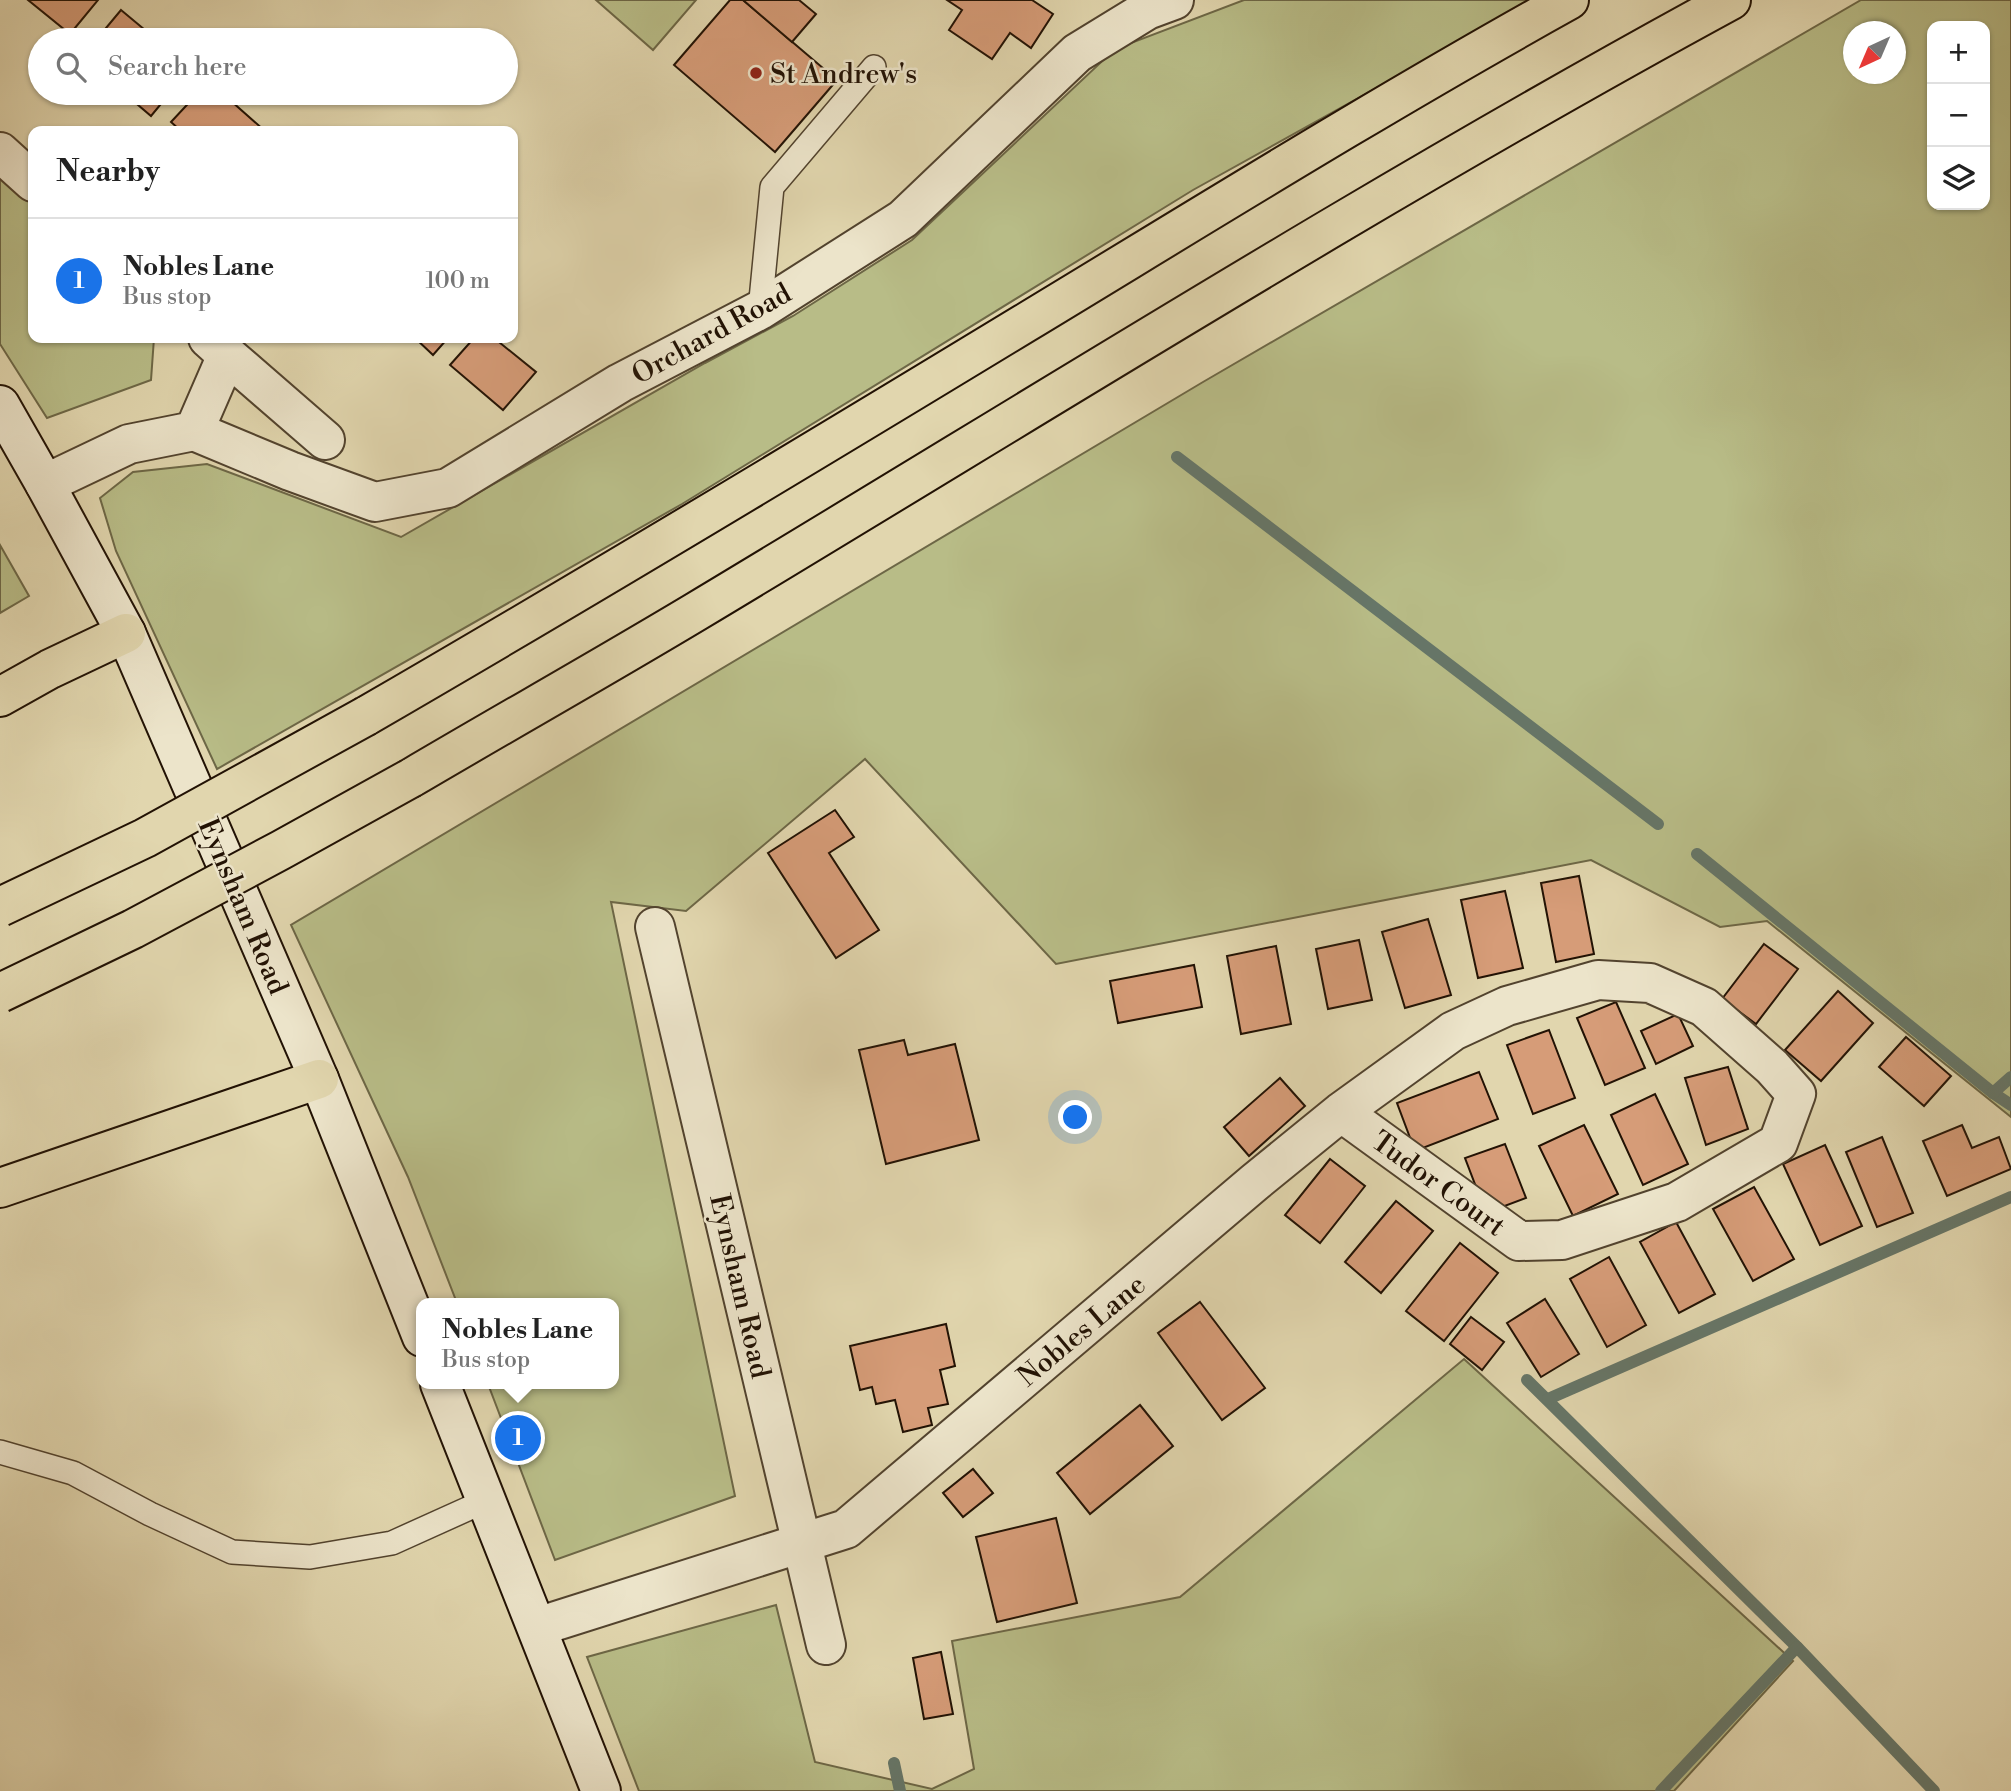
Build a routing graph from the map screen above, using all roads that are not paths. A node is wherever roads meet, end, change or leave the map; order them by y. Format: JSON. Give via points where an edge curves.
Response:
{"nodes":[{"id":1,"x":1174,"y":0,"type":"edge"},
{"id":2,"x":1569,"y":0,"type":"edge"},
{"id":3,"x":1731,"y":0,"type":"edge"},
{"id":4,"x":874,"y":67,"type":"dead end"},
{"id":5,"x":0,"y":152,"type":"edge"},
{"id":6,"x":28,"y":177,"type":"edge"},
{"id":7,"x":760,"y":310,"type":"junction"},
{"id":8,"x":217,"y":346,"type":"edge"},
{"id":9,"x":0,"y":405,"type":"edge"},
{"id":10,"x":194,"y":431,"type":"junction"},
{"id":11,"x":325,"y":440,"type":"dead end"},
{"id":12,"x":45,"y":484,"type":"junction"},
{"id":13,"x":126,"y":633,"type":"junction"},
{"id":14,"x":0,"y":697,"type":"edge"},
{"id":15,"x":0,"y":907,"type":"edge"},
{"id":16,"x":655,"y":927,"type":"dead end"},
{"id":17,"x":0,"y":993,"type":"edge"},
{"id":18,"x":319,"y":1079,"type":"junction"},
{"id":19,"x":1340,"y":1112,"type":"junction"},
{"id":20,"x":1255,"y":1182,"type":"joint"},
{"id":21,"x":0,"y":1188,"type":"edge"},
{"id":22,"x":416,"y":1322,"type":"edge"},
{"id":23,"x":442,"y":1389,"type":"edge"},
{"id":24,"x":0,"y":1452,"type":"edge"},
{"id":25,"x":485,"y":1501,"type":"junction"},
{"id":26,"x":802,"y":1542,"type":"junction"},
{"id":27,"x":537,"y":1627,"type":"junction"},
{"id":28,"x":826,"y":1645,"type":"dead end"},
{"id":29,"x":601,"y":1791,"type":"edge"}],
"edges":[{"from":1,"to":7,"type":"street","name":"Orchard Road","via":[[1147,10],[1077,53],[903,219]]},
{"from":2,"to":15,"type":"highway","bridge":true,"via":[[366,716],[145,838]]},
{"from":3,"to":17,"type":"highway","bridge":true,"via":[[1463,150],[411,778],[146,922]]},
{"from":4,"to":7,"type":"lane","via":[[772,187]]},
{"from":5,"to":6,"type":"street"},
{"from":7,"to":10,"type":"street","name":"Orchard Road","via":[[620,383],[448,488],[375,502]]},
{"from":8,"to":10,"type":"street"},
{"from":8,"to":11,"type":"street"},
{"from":9,"to":12,"type":"street","name":"Eynsham Road"},
{"from":10,"to":12,"type":"street","via":[[129,444]]},
{"from":12,"to":13,"type":"street","name":"Eynsham Road"},
{"from":13,"to":14,"type":"highway"},
{"from":13,"to":18,"type":"street","name":"Eynsham Road"},
{"from":16,"to":26,"type":"street","name":"Eynsham Road"},
{"from":18,"to":21,"type":"highway"},
{"from":18,"to":22,"type":"street","name":"Eynsham Road"},
{"from":19,"to":19,"type":"street","name":"Tudor Court","via":[[1454,1031],[1507,1006],[1598,980],[1650,983],[1704,1007],[1796,1094],[1779,1143],[1677,1202],[1562,1240],[1519,1241]]},
{"from":19,"to":20,"type":"street","name":"Tudor Court"},
{"from":20,"to":26,"type":"street","name":"Nobles Lane","via":[[846,1529]]},
{"from":23,"to":25,"type":"street"},
{"from":24,"to":25,"type":"lane","via":[[73,1473],[232,1552],[310,1557],[392,1543]]},
{"from":25,"to":27,"type":"street"},
{"from":26,"to":27,"type":"street","name":"Nobles Lane"},
{"from":26,"to":28,"type":"street","name":"Eynsham Road"},
{"from":27,"to":29,"type":"street"}]}
